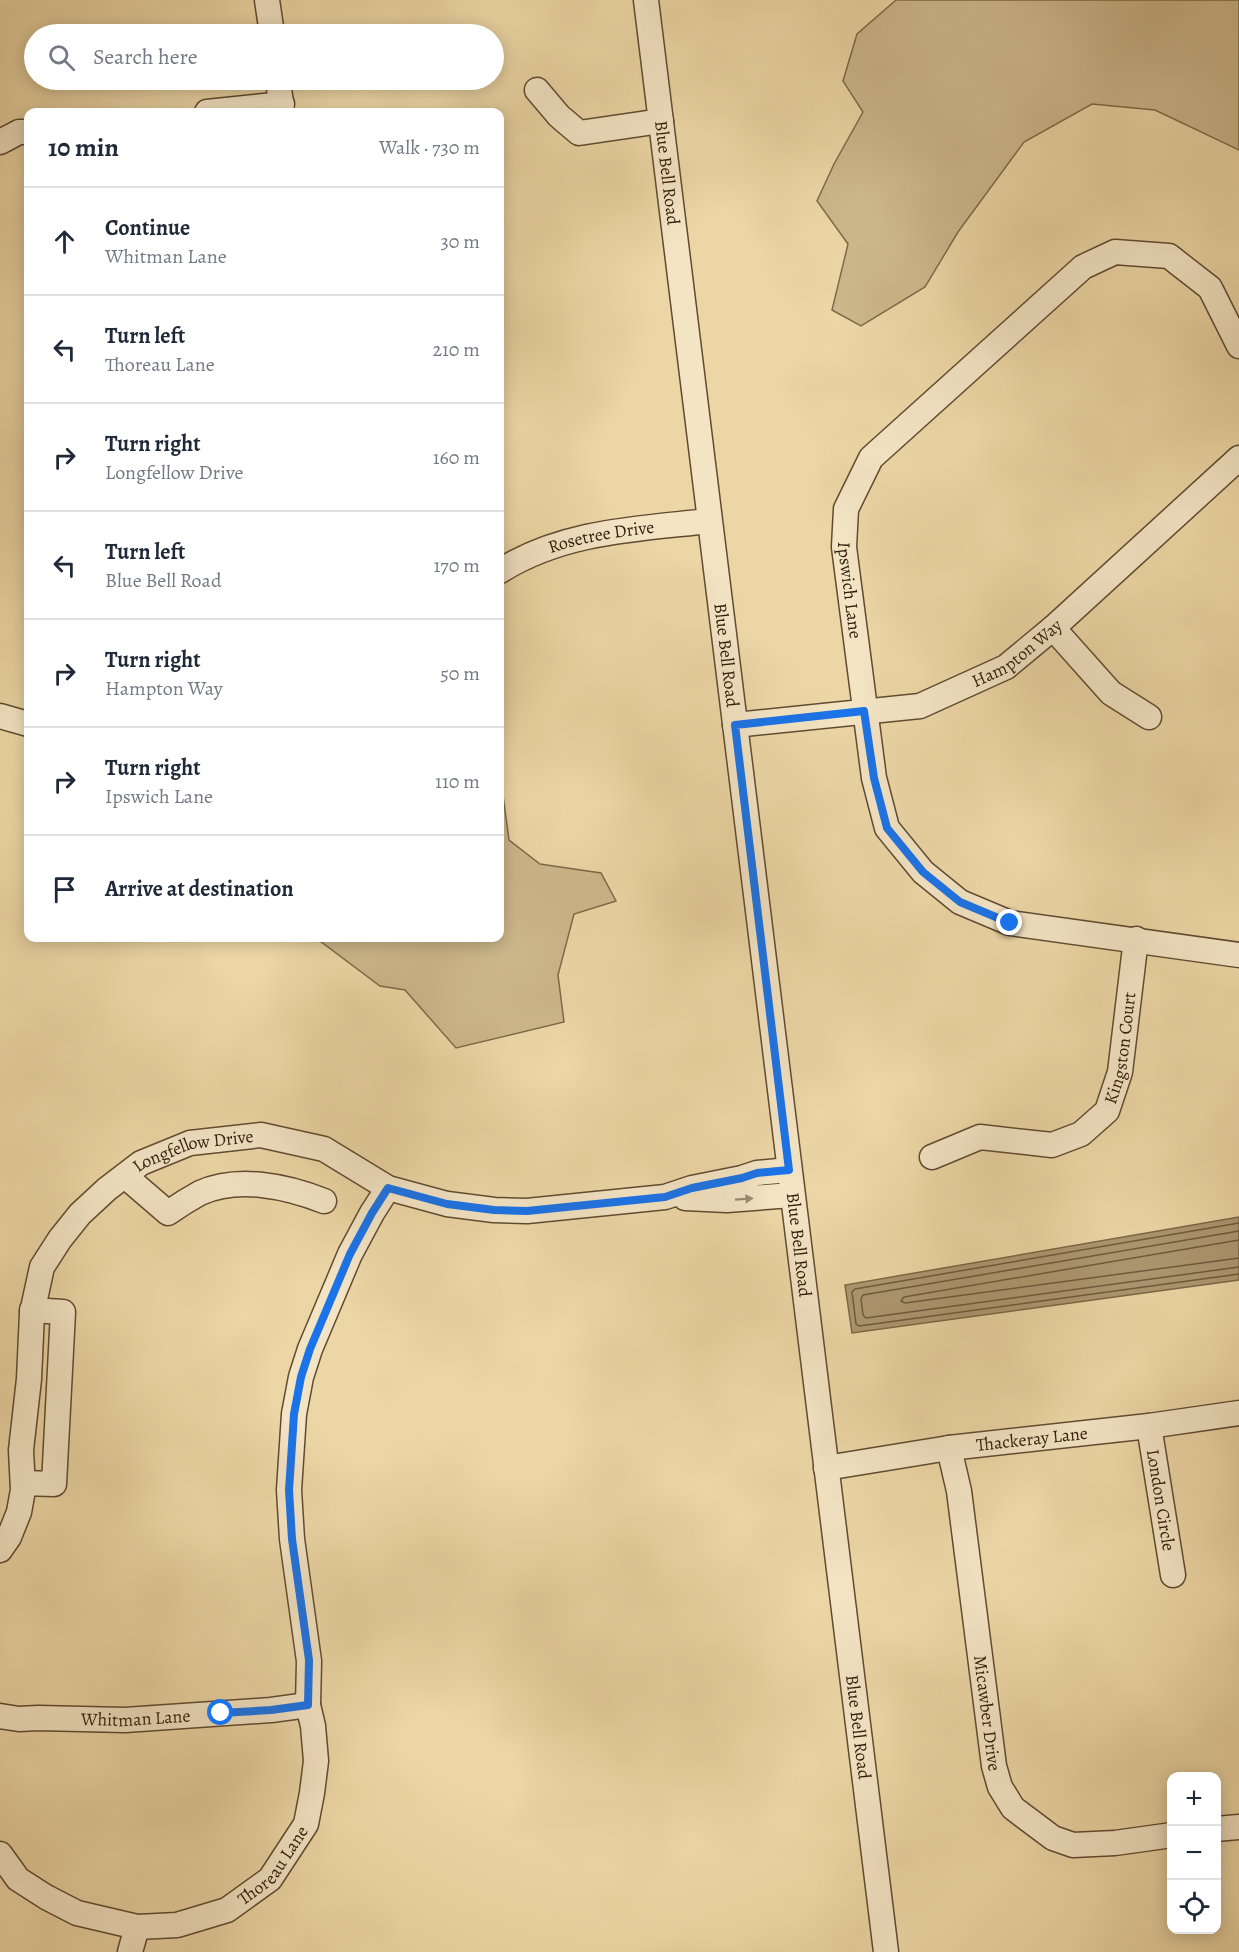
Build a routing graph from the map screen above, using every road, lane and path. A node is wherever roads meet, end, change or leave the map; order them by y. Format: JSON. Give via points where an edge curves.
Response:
{"nodes":[{"id":1,"x":267,"y":0,"type":"edge"},
{"id":2,"x":646,"y":0,"type":"edge"},
{"id":3,"x":271,"y":24,"type":"edge"},
{"id":4,"x":279,"y":90,"type":"edge"},
{"id":5,"x":537,"y":90,"type":"dead end"},
{"id":6,"x":282,"y":108,"type":"edge"},
{"id":7,"x":661,"y":121,"type":"junction"},
{"id":8,"x":24,"y":132,"type":"edge"},
{"id":9,"x":0,"y":142,"type":"edge"},
{"id":10,"x":1239,"y":346,"type":"edge"},
{"id":11,"x":1239,"y":458,"type":"edge"},
{"id":12,"x":709,"y":520,"type":"junction"},
{"id":13,"x":504,"y":569,"type":"edge"},
{"id":14,"x":1053,"y":628,"type":"junction"},
{"id":15,"x":864,"y":711,"type":"junction"},
{"id":16,"x":0,"y":716,"type":"edge"},
{"id":17,"x":1149,"y":717,"type":"dead end"},
{"id":18,"x":24,"y":723,"type":"edge"},
{"id":19,"x":735,"y":725,"type":"junction"},
{"id":20,"x":1136,"y":939,"type":"junction"},
{"id":21,"x":1239,"y":955,"type":"edge"},
{"id":22,"x":932,"y":1157,"type":"dead end"},
{"id":23,"x":789,"y":1170,"type":"junction"},
{"id":24,"x":125,"y":1176,"type":"junction"},
{"id":25,"x":388,"y":1188,"type":"junction"},
{"id":26,"x":792,"y":1195,"type":"junction"},
{"id":27,"x":665,"y":1197,"type":"junction"},
{"id":28,"x":324,"y":1201,"type":"dead end"},
{"id":29,"x":32,"y":1310,"type":"junction"},
{"id":30,"x":1239,"y":1413,"type":"edge"},
{"id":31,"x":1149,"y":1426,"type":"junction"},
{"id":32,"x":949,"y":1448,"type":"junction"},
{"id":33,"x":826,"y":1468,"type":"junction"},
{"id":34,"x":23,"y":1483,"type":"junction"},
{"id":35,"x":0,"y":1550,"type":"edge"},
{"id":36,"x":1173,"y":1575,"type":"dead end"},
{"id":37,"x":308,"y":1705,"type":"junction"},
{"id":38,"x":0,"y":1716,"type":"edge"},
{"id":39,"x":1239,"y":1827,"type":"edge"},
{"id":40,"x":1221,"y":1829,"type":"edge"},
{"id":41,"x":1167,"y":1836,"type":"edge"},
{"id":42,"x":0,"y":1854,"type":"edge"},
{"id":43,"x":137,"y":1927,"type":"junction"},
{"id":44,"x":130,"y":1952,"type":"edge"},
{"id":45,"x":886,"y":1952,"type":"edge"}],
"edges":[{"from":1,"to":3,"type":"street"},
{"from":2,"to":7,"type":"street","name":"Blue Bell Road"},
{"from":4,"to":6,"type":"street"},
{"from":5,"to":7,"type":"street","via":[[579,134]]},
{"from":7,"to":12,"type":"street","name":"Blue Bell Road"},
{"from":8,"to":9,"type":"street"},
{"from":10,"to":15,"type":"street","name":"Ipswich Lane","via":[[1210,288],[1168,256],[1115,252],[1083,267],[871,458],[846,509],[844,547]]},
{"from":11,"to":14,"type":"street","name":"Hampton Way"},
{"from":12,"to":13,"type":"street","name":"Rosetree Drive","via":[[583,537],[528,555]]},
{"from":12,"to":19,"type":"street","name":"Blue Bell Road"},
{"from":14,"to":15,"type":"street","name":"Hampton Way","via":[[1006,667],[920,706]]},
{"from":14,"to":17,"type":"street","via":[[1111,693]]},
{"from":15,"to":19,"type":"street","name":"Hampton Way"},
{"from":15,"to":20,"type":"street","name":"Ipswich Lane","via":[[874,778],[887,828],[923,872],[960,902],[1010,923]]},
{"from":16,"to":18,"type":"street"},
{"from":19,"to":23,"type":"street","name":"Blue Bell Road"},
{"from":20,"to":21,"type":"street","name":"Ipswich Lane"},
{"from":20,"to":22,"type":"street","name":"Kingston Court","via":[[1120,1072],[1107,1111],[1082,1134],[1052,1145],[980,1137]]},
{"from":23,"to":26,"type":"street","name":"Blue Bell Road"},
{"from":23,"to":27,"type":"street","name":"Longfellow Drive","via":[[757,1173]]},
{"from":24,"to":25,"type":"street","name":"Longfellow Drive","via":[[141,1163],[190,1143],[261,1135],[324,1149]]},
{"from":24,"to":28,"type":"street","via":[[168,1213],[206,1191],[250,1184],[294,1190]]},
{"from":24,"to":29,"type":"street","name":"Longfellow Drive","via":[[80,1214],[60,1239],[42,1267]]},
{"from":25,"to":27,"type":"street","name":"Longfellow Drive","via":[[447,1204],[516,1211]]},
{"from":25,"to":37,"type":"street","name":"Thoreau Lane","via":[[350,1254],[310,1349],[294,1414],[289,1490],[309,1660]]},
{"from":27,"to":26,"type":"street","name":"Longfellow Drive","one_way":true,"via":[[727,1200]]},
{"from":26,"to":33,"type":"street","name":"Blue Bell Road"},
{"from":29,"to":34,"type":"street","name":"Longfellow Drive","via":[[21,1450]]},
{"from":29,"to":34,"type":"street","via":[[63,1312],[54,1484]]},
{"from":30,"to":31,"type":"street","name":"Thackeray Lane"},
{"from":31,"to":32,"type":"street","name":"Thackeray Lane"},
{"from":31,"to":36,"type":"street","name":"London Circle"},
{"from":32,"to":33,"type":"street","name":"Thackeray Lane"},
{"from":32,"to":41,"type":"street","name":"Micawber Drive","via":[[959,1491],[994,1766],[1000,1787],[1013,1808],[1035,1826],[1072,1845]]},
{"from":33,"to":45,"type":"street","name":"Blue Bell Road"},
{"from":34,"to":35,"type":"street","name":"Longfellow Drive","via":[[19,1512]]},
{"from":37,"to":38,"type":"street","name":"Whitman Lane","via":[[125,1720]]},
{"from":37,"to":43,"type":"street","name":"Thoreau Lane","via":[[316,1761],[306,1824],[270,1879],[227,1910],[177,1924]]},
{"from":39,"to":40,"type":"street"},
{"from":42,"to":43,"type":"street","name":"Thoreau Lane","via":[[18,1879],[46,1897],[77,1913]]},
{"from":43,"to":44,"type":"street"}]}
